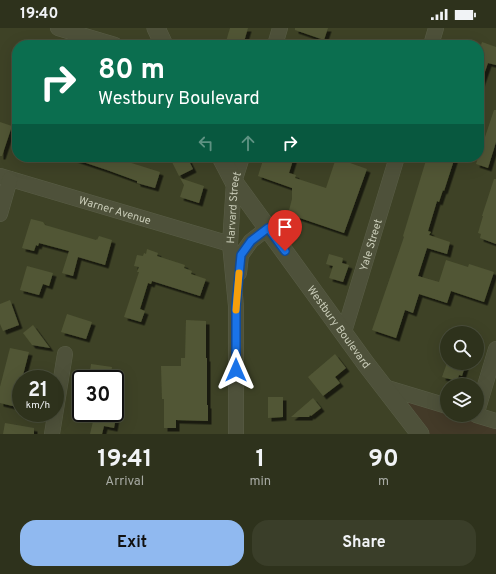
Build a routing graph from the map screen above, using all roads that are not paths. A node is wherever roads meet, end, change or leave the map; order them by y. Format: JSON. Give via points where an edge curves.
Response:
{"nodes":[{"id":1,"x":58,"y":28,"type":"edge"},
{"id":2,"x":156,"y":28,"type":"edge"},
{"id":3,"x":280,"y":28,"type":"edge"},
{"id":4,"x":436,"y":28,"type":"edge"},
{"id":5,"x":98,"y":40,"type":"edge"},
{"id":6,"x":162,"y":40,"type":"edge"},
{"id":7,"x":276,"y":40,"type":"edge"},
{"id":8,"x":432,"y":40,"type":"edge"},
{"id":9,"x":224,"y":162,"type":"edge"},
{"id":10,"x":240,"y":162,"type":"edge"},
{"id":11,"x":395,"y":162,"type":"edge"},
{"id":12,"x":5,"y":178,"type":"edge"},
{"id":13,"x":234,"y":182,"type":"junction"},
{"id":14,"x":0,"y":214,"type":"edge"},
{"id":15,"x":268,"y":228,"type":"junction"},
{"id":16,"x":230,"y":244,"type":"junction"},
{"id":17,"x":236,"y":306,"type":"junction"},
{"id":18,"x":344,"y":332,"type":"junction"},
{"id":19,"x":496,"y":349,"type":"edge"},
{"id":20,"x":65,"y":354,"type":"dead end"},
{"id":21,"x":384,"y":387,"type":"junction"},
{"id":22,"x":484,"y":390,"type":"edge"},
{"id":23,"x":440,"y":404,"type":"edge"},
{"id":24,"x":484,"y":417,"type":"edge"},
{"id":25,"x":496,"y":421,"type":"edge"},
{"id":26,"x":52,"y":434,"type":"edge"},
{"id":27,"x":236,"y":434,"type":"edge"},
{"id":28,"x":420,"y":434,"type":"edge"}],
"edges":[{"from":1,"to":5,"type":"street"},
{"from":2,"to":6,"type":"street"},
{"from":3,"to":7,"type":"street"},
{"from":4,"to":8,"type":"street"},
{"from":9,"to":13,"type":"street","name":"Westbury Boulevard"},
{"from":10,"to":13,"type":"street","name":"Harvard Street"},
{"from":11,"to":18,"type":"street","name":"Yale Street"},
{"from":12,"to":14,"type":"street"},
{"from":12,"to":16,"type":"street","name":"Warner Avenue"},
{"from":13,"to":15,"type":"street","name":"Westbury Boulevard"},
{"from":13,"to":16,"type":"street","name":"Harvard Street"},
{"from":15,"to":17,"type":"street","name":"Harvard Street","via":[[251,241],[241,255]]},
{"from":15,"to":18,"type":"street","name":"Westbury Boulevard"},
{"from":16,"to":17,"type":"street","name":"Harvard Street"},
{"from":17,"to":27,"type":"street","name":"Harvard Street"},
{"from":18,"to":21,"type":"street","name":"Westbury Boulevard"},
{"from":19,"to":22,"type":"street"},
{"from":20,"to":26,"type":"street"},
{"from":21,"to":23,"type":"street"},
{"from":21,"to":28,"type":"street","name":"Westbury Boulevard"},
{"from":24,"to":25,"type":"street"}]}
